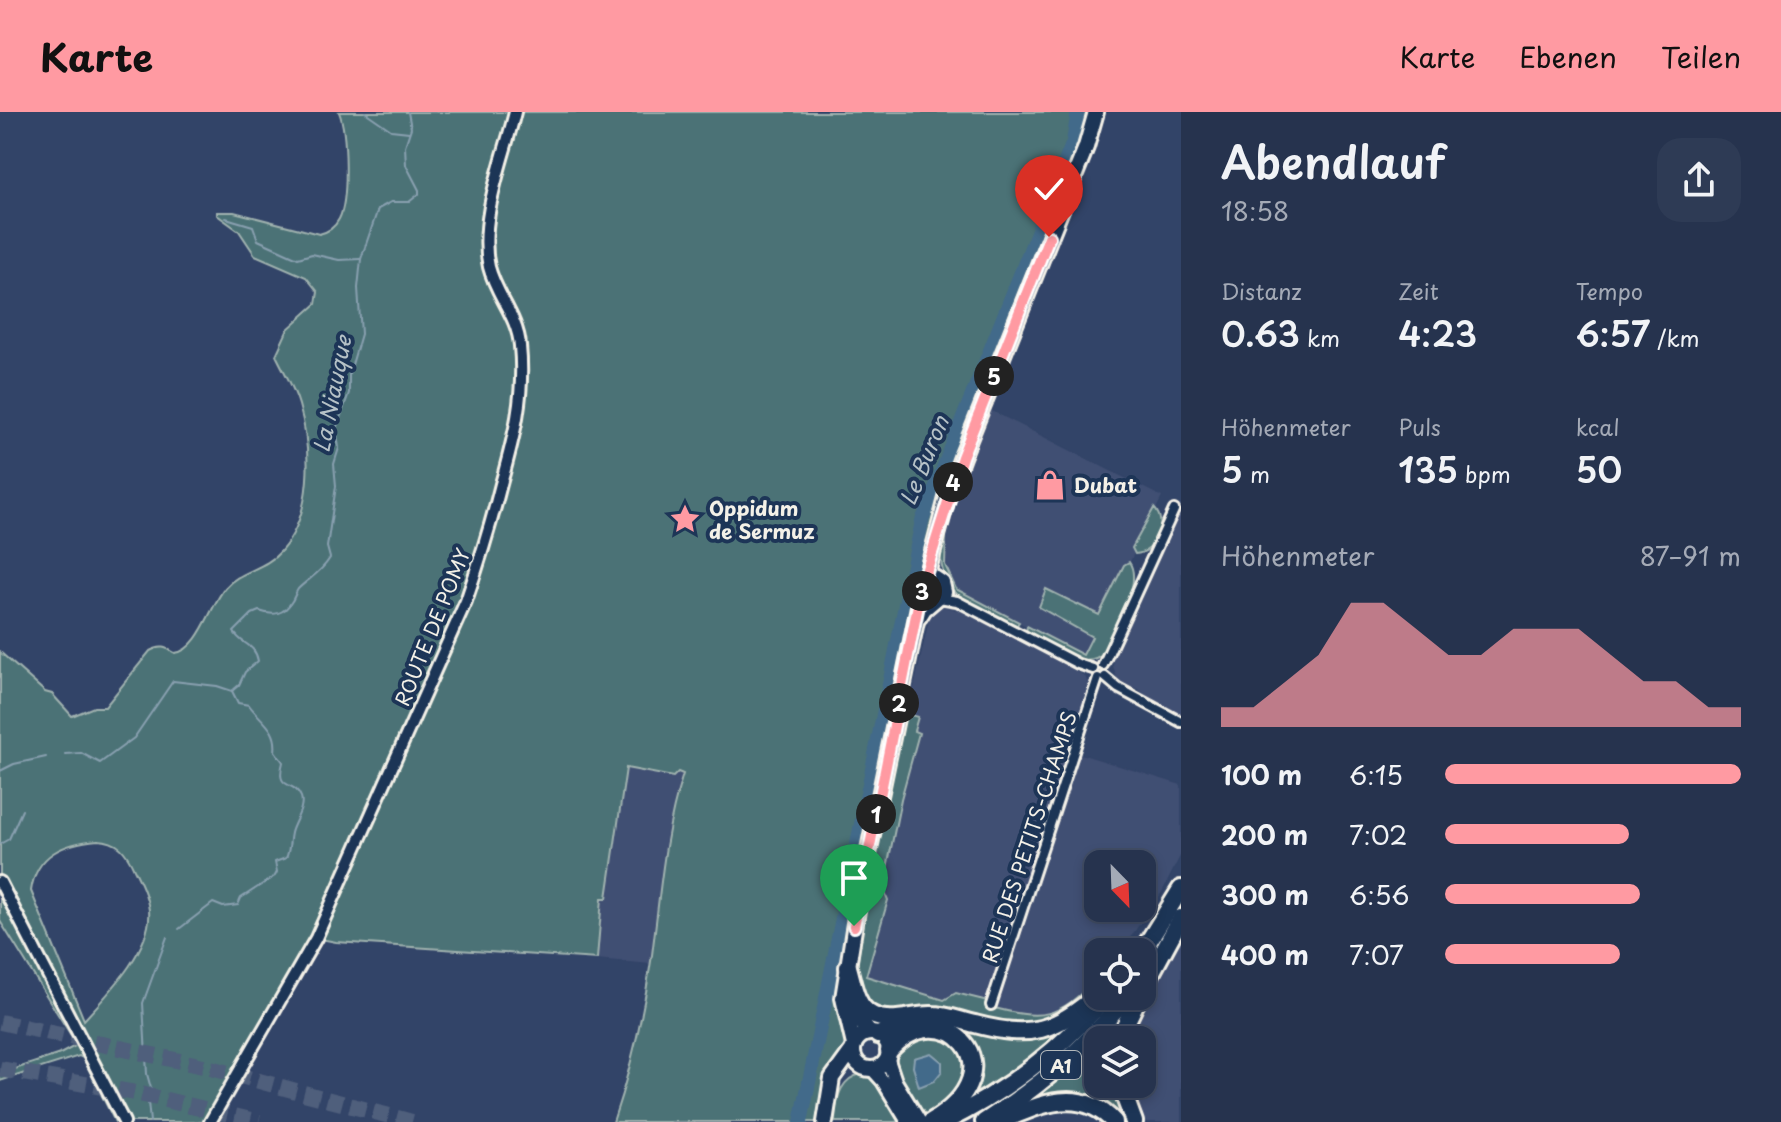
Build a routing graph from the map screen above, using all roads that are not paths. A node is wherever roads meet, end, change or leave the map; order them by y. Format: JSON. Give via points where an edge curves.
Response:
{"nodes":[{"id":1,"x":515,"y":112,"type":"edge"},
{"id":2,"x":1096,"y":112,"type":"edge"},
{"id":3,"x":1174,"y":510,"type":"dead end"},
{"id":4,"x":934,"y":590,"type":"junction"},
{"id":5,"x":1103,"y":665,"type":"junction"},
{"id":6,"x":1093,"y":669,"type":"junction"},
{"id":7,"x":1101,"y":678,"type":"junction"},
{"id":8,"x":1181,"y":722,"type":"edge"},
{"id":9,"x":0,"y":882,"type":"edge"},
{"id":10,"x":1181,"y":889,"type":"edge"},
{"id":11,"x":1181,"y":917,"type":"edge"},
{"id":12,"x":1150,"y":938,"type":"edge"},
{"id":13,"x":1156,"y":955,"type":"edge"},
{"id":14,"x":1156,"y":964,"type":"edge"},
{"id":15,"x":847,"y":974,"type":"junction"},
{"id":16,"x":991,"y":1005,"type":"dead end"},
{"id":17,"x":1084,"y":1005,"type":"edge"},
{"id":18,"x":1094,"y":1010,"type":"edge"},
{"id":19,"x":1114,"y":1010,"type":"edge"},
{"id":20,"x":929,"y":1015,"type":"junction"},
{"id":21,"x":874,"y":1034,"type":"junction"},
{"id":22,"x":854,"y":1047,"type":"junction"},
{"id":23,"x":888,"y":1054,"type":"junction"},
{"id":24,"x":868,"y":1068,"type":"junction"},
{"id":25,"x":830,"y":1091,"type":"junction"},
{"id":26,"x":1125,"y":1098,"type":"edge"},
{"id":27,"x":959,"y":1108,"type":"junction"},
{"id":28,"x":124,"y":1122,"type":"edge"},
{"id":29,"x":210,"y":1122,"type":"edge"},
{"id":30,"x":825,"y":1122,"type":"edge"},
{"id":31,"x":908,"y":1122,"type":"edge"},
{"id":32,"x":920,"y":1122,"type":"edge"},
{"id":33,"x":931,"y":1122,"type":"edge"},
{"id":34,"x":944,"y":1122,"type":"edge"},
{"id":35,"x":984,"y":1122,"type":"edge"},
{"id":36,"x":999,"y":1122,"type":"edge"},
{"id":37,"x":1114,"y":1122,"type":"edge"},
{"id":38,"x":1134,"y":1122,"type":"edge"}],
"edges":[{"from":1,"to":29,"type":"street","name":"ROUTE DE POMY","via":[[487,223],[486,248],[492,278],[520,344],[520,408],[481,558],[316,938]]},
{"from":2,"to":4,"type":"main road","via":[[962,457],[937,536]]},
{"from":3,"to":5,"type":"street"},
{"from":4,"to":6,"type":"street"},
{"from":4,"to":15,"type":"main road","via":[[915,625]]},
{"from":5,"to":6,"type":"street"},
{"from":5,"to":7,"type":"street","via":[[1107,672]]},
{"from":6,"to":7,"type":"street"},
{"from":7,"to":8,"type":"street"},
{"from":7,"to":16,"type":"street","name":"RUE DES PETITS-CHAMPS"},
{"from":9,"to":28,"type":"street"},
{"from":10,"to":12,"type":"highway"},
{"from":11,"to":13,"type":"highway"},
{"from":11,"to":14,"type":"highway"},
{"from":15,"to":20,"type":"highway","via":[[870,1013],[890,1019]]},
{"from":15,"to":21,"type":"main road","via":[[855,1012]]},
{"from":15,"to":22,"type":"main road","via":[[843,1007]]},
{"from":17,"to":20,"type":"highway","via":[[1064,1021],[1030,1032]]},
{"from":18,"to":27,"type":"highway","number":"A1","via":[[1006,1086]]},
{"from":19,"to":35,"type":"highway","number":"A1","via":[[1068,1058]]},
{"from":20,"to":21,"type":"highway"},
{"from":21,"to":22,"type":"main road","via":[[860,1037]]},
{"from":21,"to":23,"type":"main road","via":[[885,1040]]},
{"from":22,"to":24,"type":"main road","via":[[855,1059]]},
{"from":22,"to":25,"type":"main road","via":[[834,1074]]},
{"from":23,"to":24,"type":"main road","via":[[883,1064]]},
{"from":23,"to":27,"type":"highway","via":[[904,1036],[921,1030],[941,1029],[957,1037],[970,1054],[973,1071]]},
{"from":23,"to":32,"type":"main road","via":[[895,1081]]},
{"from":24,"to":25,"type":"main road","via":[[848,1073]]},
{"from":24,"to":31,"type":"main road","via":[[883,1081]]},
{"from":25,"to":30,"type":"main road"},
{"from":26,"to":38,"type":"highway"},
{"from":27,"to":33,"type":"highway"},
{"from":27,"to":34,"type":"highway","number":"A1"},
{"from":36,"to":37,"type":"highway","via":[[1065,1100],[1096,1107]]}]}
